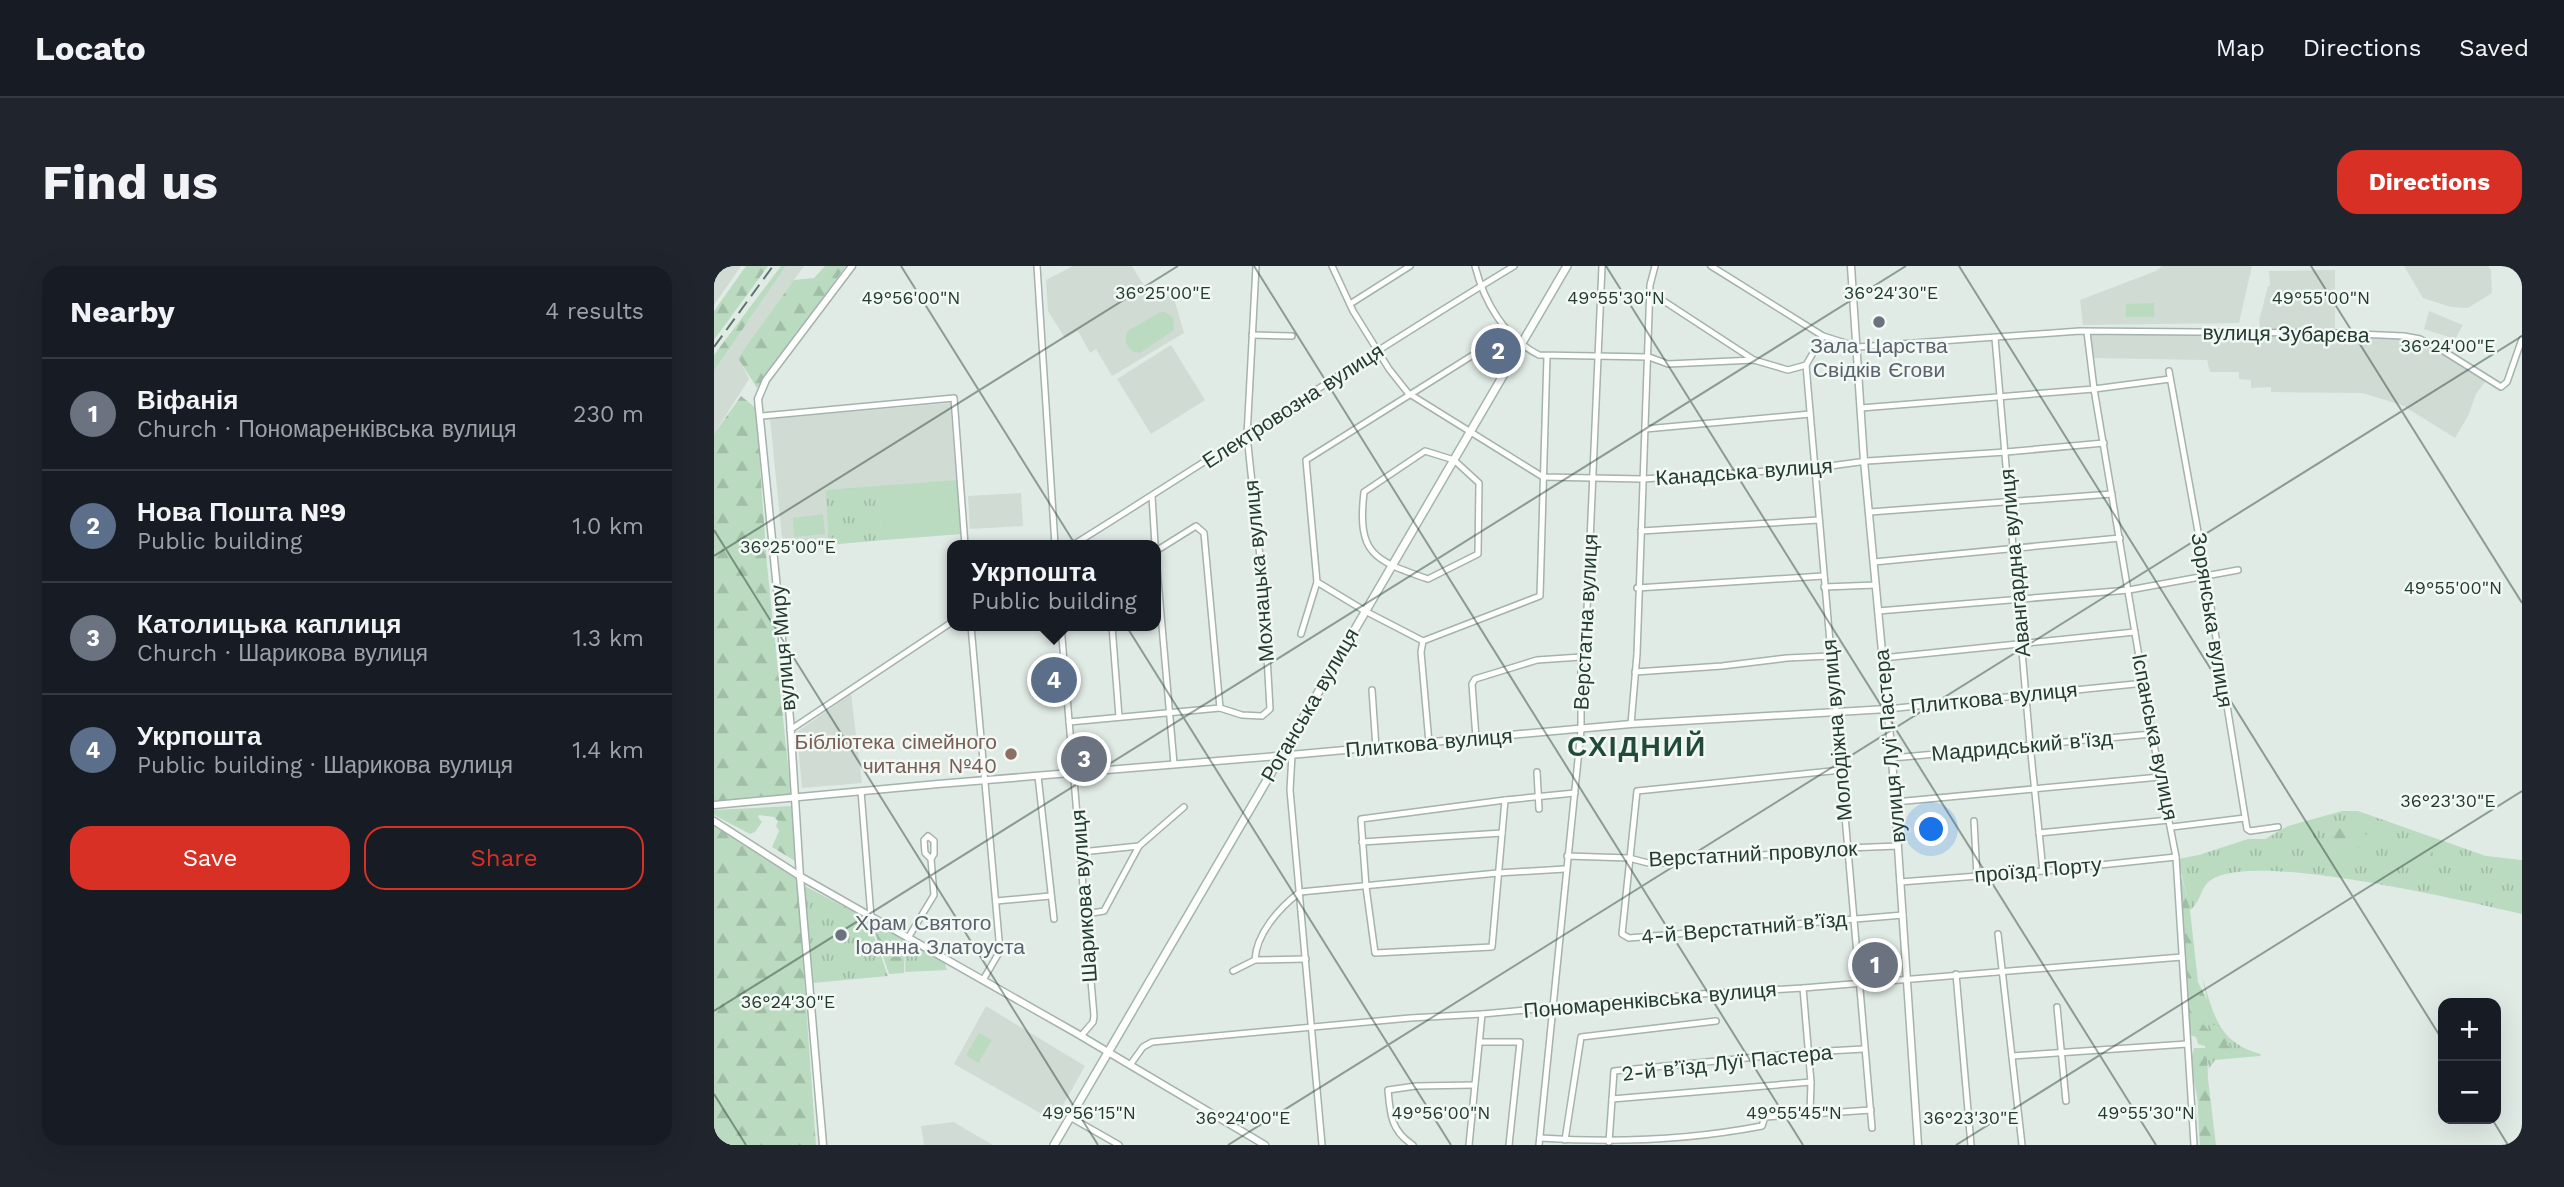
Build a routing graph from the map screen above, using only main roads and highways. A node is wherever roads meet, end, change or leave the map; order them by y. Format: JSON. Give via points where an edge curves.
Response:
{"nodes":[{"id":1,"x":1567,"y":266,"type":"edge"},
{"id":2,"x":1054,"y":1145,"type":"edge"}],
"edges":[{"from":1,"to":2,"type":"main road","name":"Роганська вулиця"}]}
